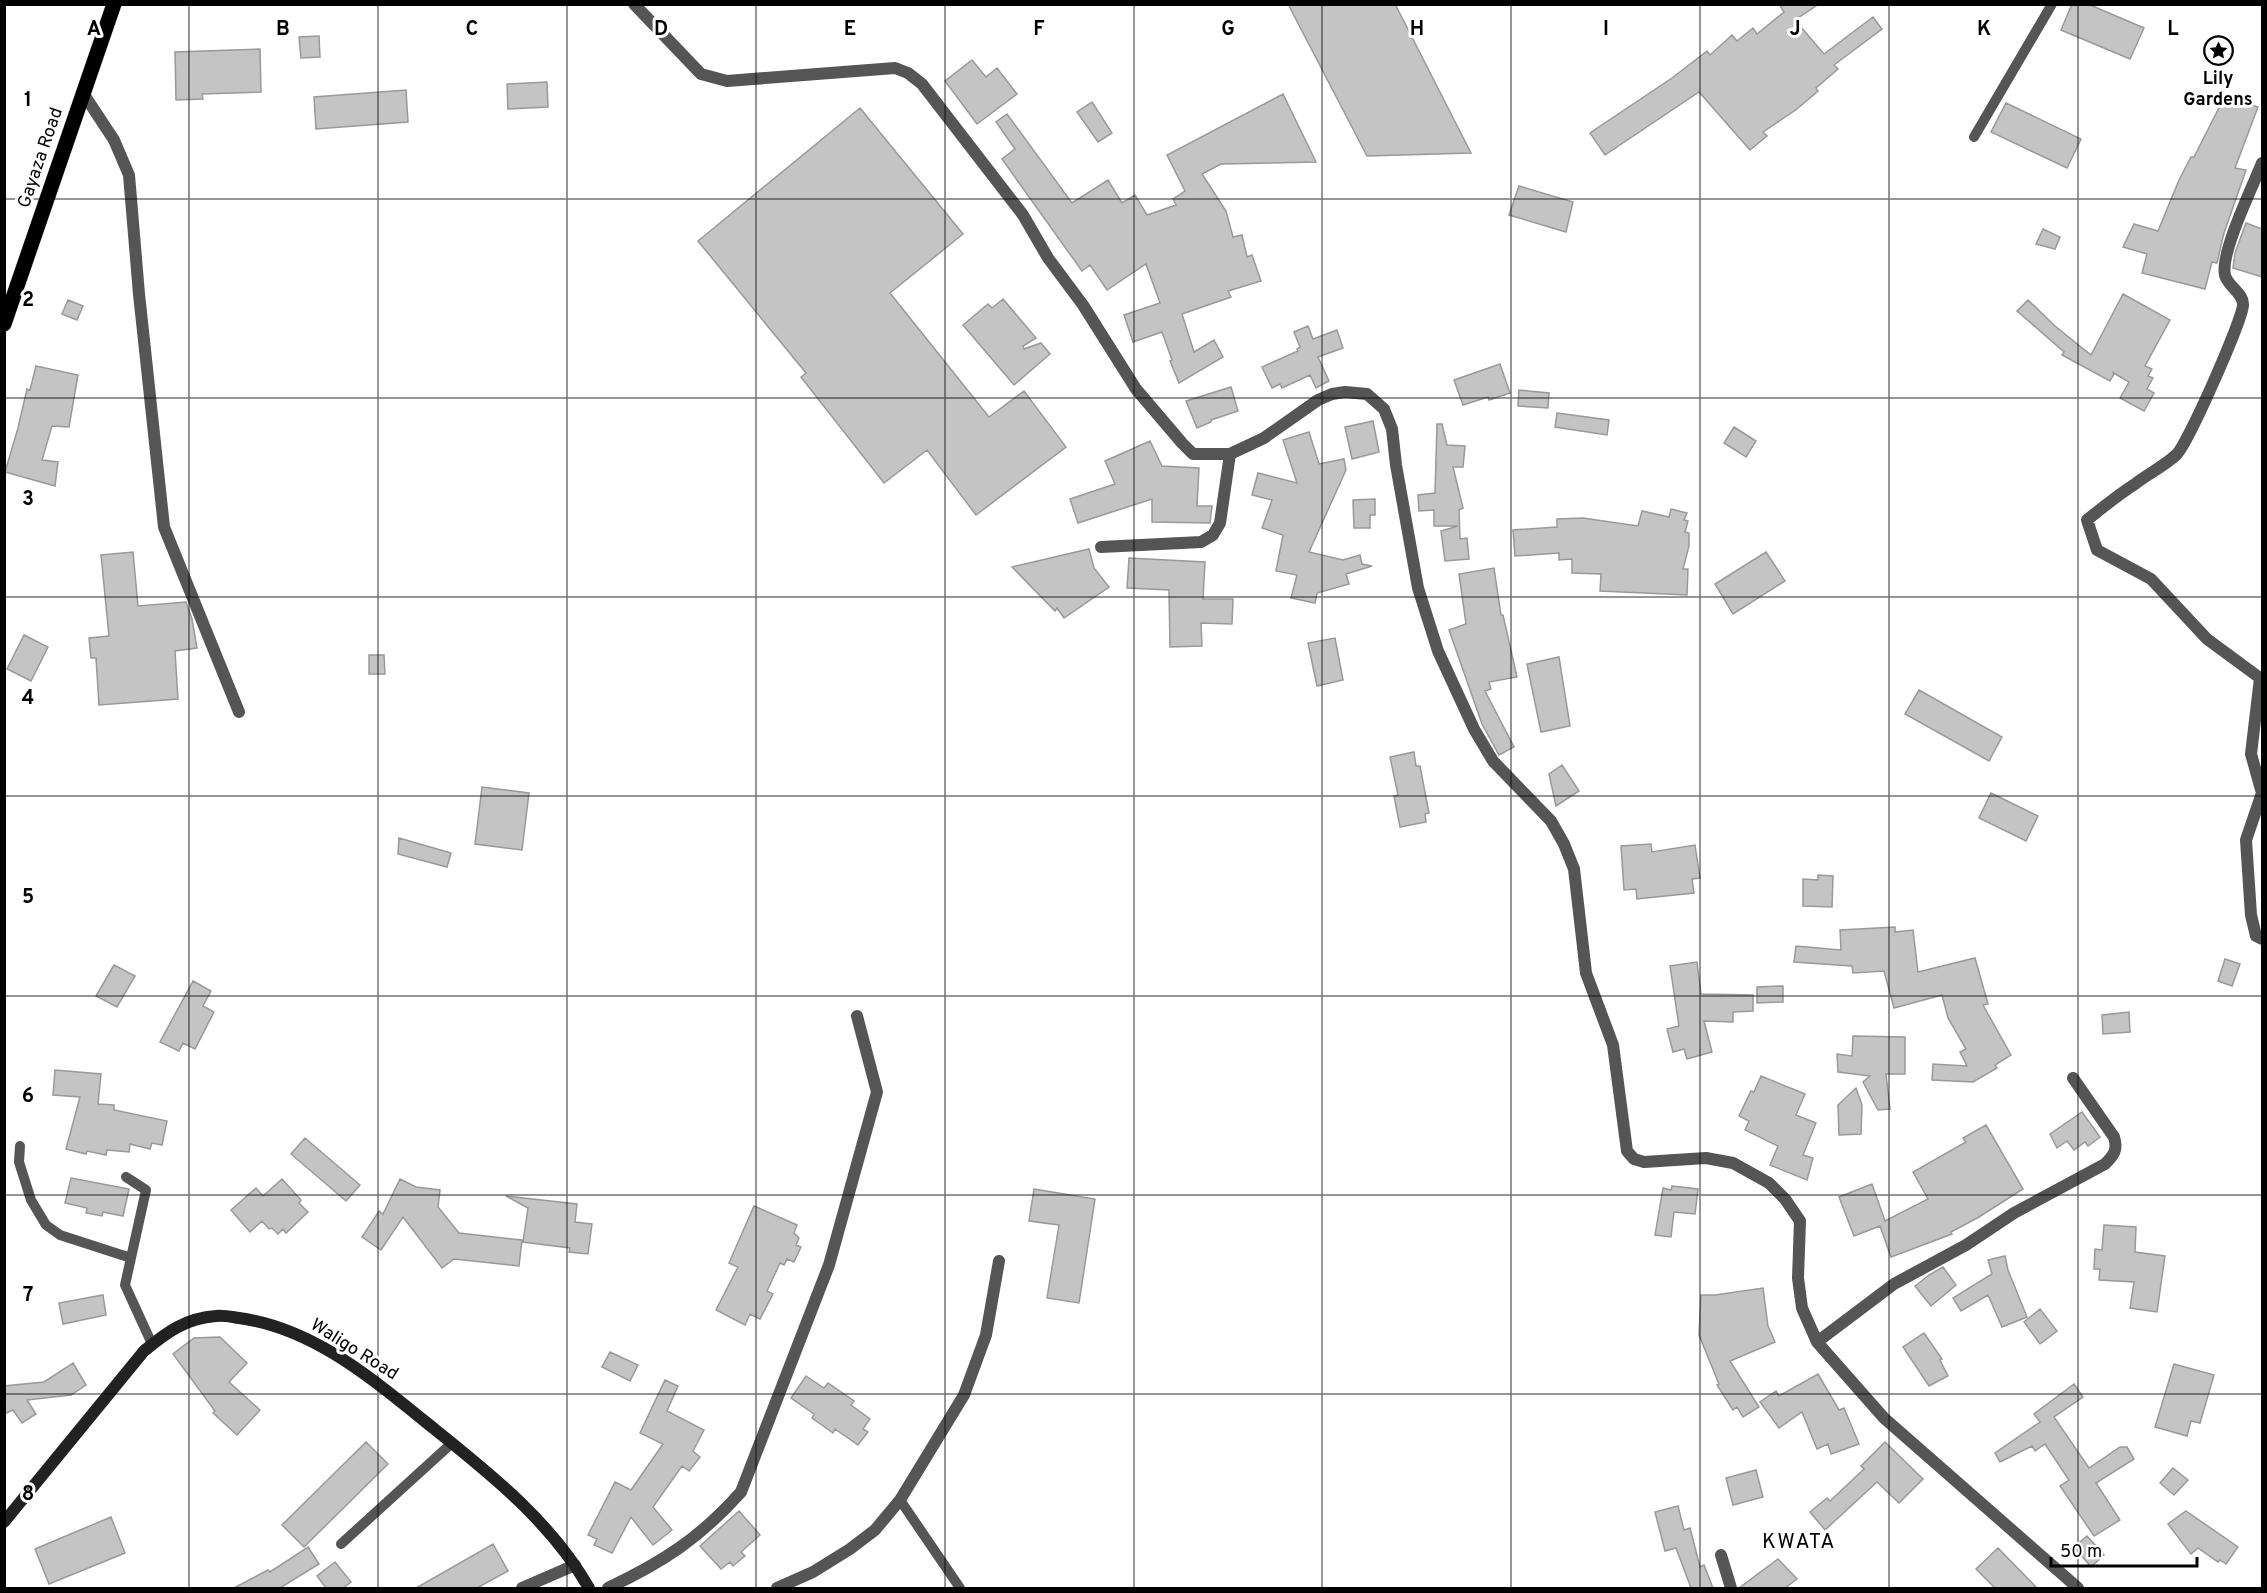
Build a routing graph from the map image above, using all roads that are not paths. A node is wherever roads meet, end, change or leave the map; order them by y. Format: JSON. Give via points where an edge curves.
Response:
{"nodes":[{"id":1,"x":114,"y":4,"type":"edge"},
{"id":2,"x":634,"y":4,"type":"edge"},
{"id":3,"x":2052,"y":4,"type":"edge"},
{"id":4,"x":83,"y":93,"type":"junction"},
{"id":5,"x":1974,"y":137,"type":"dead end"},
{"id":6,"x":2262,"y":163,"type":"edge"},
{"id":7,"x":4,"y":324,"type":"edge"},
{"id":8,"x":1230,"y":454,"type":"junction"},
{"id":9,"x":1101,"y":547,"type":"dead end"},
{"id":10,"x":239,"y":712,"type":"dead end"},
{"id":11,"x":2262,"y":939,"type":"edge"},
{"id":12,"x":857,"y":1016,"type":"dead end"},
{"id":13,"x":2073,"y":1077,"type":"dead end"},
{"id":14,"x":20,"y":1146,"type":"dead end"},
{"id":15,"x":126,"y":1178,"type":"dead end"},
{"id":16,"x":131,"y":1258,"type":"junction"},
{"id":17,"x":999,"y":1261,"type":"dead end"},
{"id":18,"x":1817,"y":1342,"type":"junction"},
{"id":19,"x":152,"y":1344,"type":"junction"},
{"id":20,"x":452,"y":1443,"type":"junction"},
{"id":21,"x":900,"y":1500,"type":"junction"},
{"id":22,"x":4,"y":1522,"type":"edge"},
{"id":23,"x":341,"y":1544,"type":"dead end"},
{"id":24,"x":1721,"y":1555,"type":"dead end"},
{"id":25,"x":575,"y":1565,"type":"junction"},
{"id":26,"x":522,"y":1588,"type":"edge"},
{"id":27,"x":589,"y":1588,"type":"edge"},
{"id":28,"x":608,"y":1588,"type":"edge"},
{"id":29,"x":777,"y":1588,"type":"edge"},
{"id":30,"x":958,"y":1588,"type":"edge"},
{"id":31,"x":1731,"y":1588,"type":"edge"},
{"id":32,"x":2078,"y":1588,"type":"edge"}],
"edges":[{"from":1,"to":4,"type":"main road","name":"Gayaza Road"},
{"from":2,"to":8,"type":"street","via":[[701,74],[727,81],[895,68],[908,73],[922,84],[1023,215],[1136,389],[1166,425],[1193,454]]},
{"from":3,"to":5,"type":"lane"},
{"from":4,"to":7,"type":"main road","name":"Gayaza Road"},
{"from":4,"to":10,"type":"street","via":[[114,140],[129,175],[164,527]]},
{"from":6,"to":11,"type":"street","via":[[2224,264],[2227,280],[2244,304],[2208,394],[2178,454],[2087,520],[2097,550],[2151,579],[2207,639],[2260,678],[2251,754],[2262,793],[2246,840],[2252,915],[2256,936]]},
{"from":8,"to":9,"type":"street","via":[[1220,523],[1213,535],[1201,542]]},
{"from":8,"to":18,"type":"street","via":[[1264,438],[1332,394],[1367,394],[1384,409],[1392,429],[1418,588],[1438,651],[1493,761],[1551,821],[1574,869],[1586,973],[1613,1045],[1627,1151],[1644,1162],[1706,1158],[1733,1163],[1769,1183],[1785,1199],[1800,1221],[1798,1278],[1802,1308]]},
{"from":12,"to":28,"type":"street","via":[[877,1092],[823,1283],[741,1492],[696,1537],[658,1563]]},
{"from":13,"to":18,"type":"street","via":[[2114,1137],[2114,1155],[2105,1164],[1894,1284]]},
{"from":14,"to":16,"type":"lane","via":[[22,1172],[46,1225],[60,1235]]},
{"from":15,"to":16,"type":"lane","via":[[146,1190]]},
{"from":16,"to":19,"type":"lane","via":[[125,1285]]},
{"from":17,"to":21,"type":"street","via":[[986,1335],[964,1395]]},
{"from":18,"to":32,"type":"street","via":[[1884,1418]]},
{"from":19,"to":20,"type":"street","name":"Waligo Road","via":[[188,1321],[218,1316],[263,1321],[308,1339],[368,1376]]},
{"from":19,"to":22,"type":"street","name":"Waligo Road"},
{"from":20,"to":23,"type":"lane"},
{"from":20,"to":25,"type":"street","name":"Waligo Road","via":[[502,1483]]},
{"from":21,"to":29,"type":"street","via":[[875,1530],[849,1549],[813,1572]]},
{"from":21,"to":30,"type":"lane"},
{"from":24,"to":31,"type":"street"},
{"from":25,"to":26,"type":"street"},
{"from":25,"to":27,"type":"street","name":"Waligo Road"}]}
